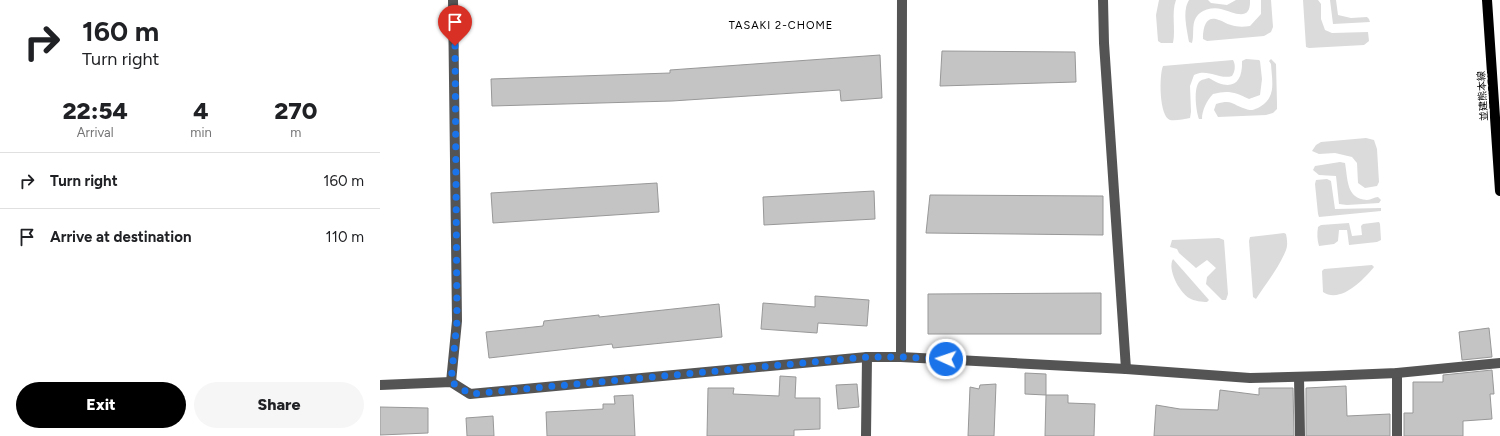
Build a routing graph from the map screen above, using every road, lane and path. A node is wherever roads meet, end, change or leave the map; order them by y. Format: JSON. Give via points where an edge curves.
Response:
{"nodes":[{"id":1,"x":453,"y":0,"type":"edge"},
{"id":2,"x":902,"y":0,"type":"edge"},
{"id":3,"x":1103,"y":0,"type":"edge"},
{"id":4,"x":1487,"y":0,"type":"edge"},
{"id":5,"x":1500,"y":191,"type":"edge"},
{"id":6,"x":867,"y":357,"type":"junction"},
{"id":7,"x":901,"y":357,"type":"junction"},
{"id":8,"x":1500,"y":363,"type":"edge"},
{"id":9,"x":1126,"y":369,"type":"junction"},
{"id":10,"x":1397,"y":373,"type":"junction"},
{"id":11,"x":1299,"y":377,"type":"junction"},
{"id":12,"x":451,"y":382,"type":"junction"},
{"id":13,"x":380,"y":385,"type":"edge"},
{"id":14,"x":866,"y":436,"type":"edge"},
{"id":15,"x":1300,"y":436,"type":"edge"},
{"id":16,"x":1397,"y":436,"type":"edge"}],
"edges":[{"from":1,"to":12,"type":"street","via":[[457,321]]},
{"from":2,"to":7,"type":"street"},
{"from":3,"to":9,"type":"street"},
{"from":4,"to":5,"type":"main road","name":"並建熊本線"},
{"from":6,"to":7,"type":"street"},
{"from":6,"to":12,"type":"street","via":[[470,394]]},
{"from":6,"to":14,"type":"street"},
{"from":7,"to":9,"type":"street"},
{"from":8,"to":10,"type":"street"},
{"from":9,"to":11,"type":"street","via":[[1250,378]]},
{"from":10,"to":11,"type":"street"},
{"from":10,"to":16,"type":"street"},
{"from":11,"to":15,"type":"street"},
{"from":12,"to":13,"type":"street"}]}
